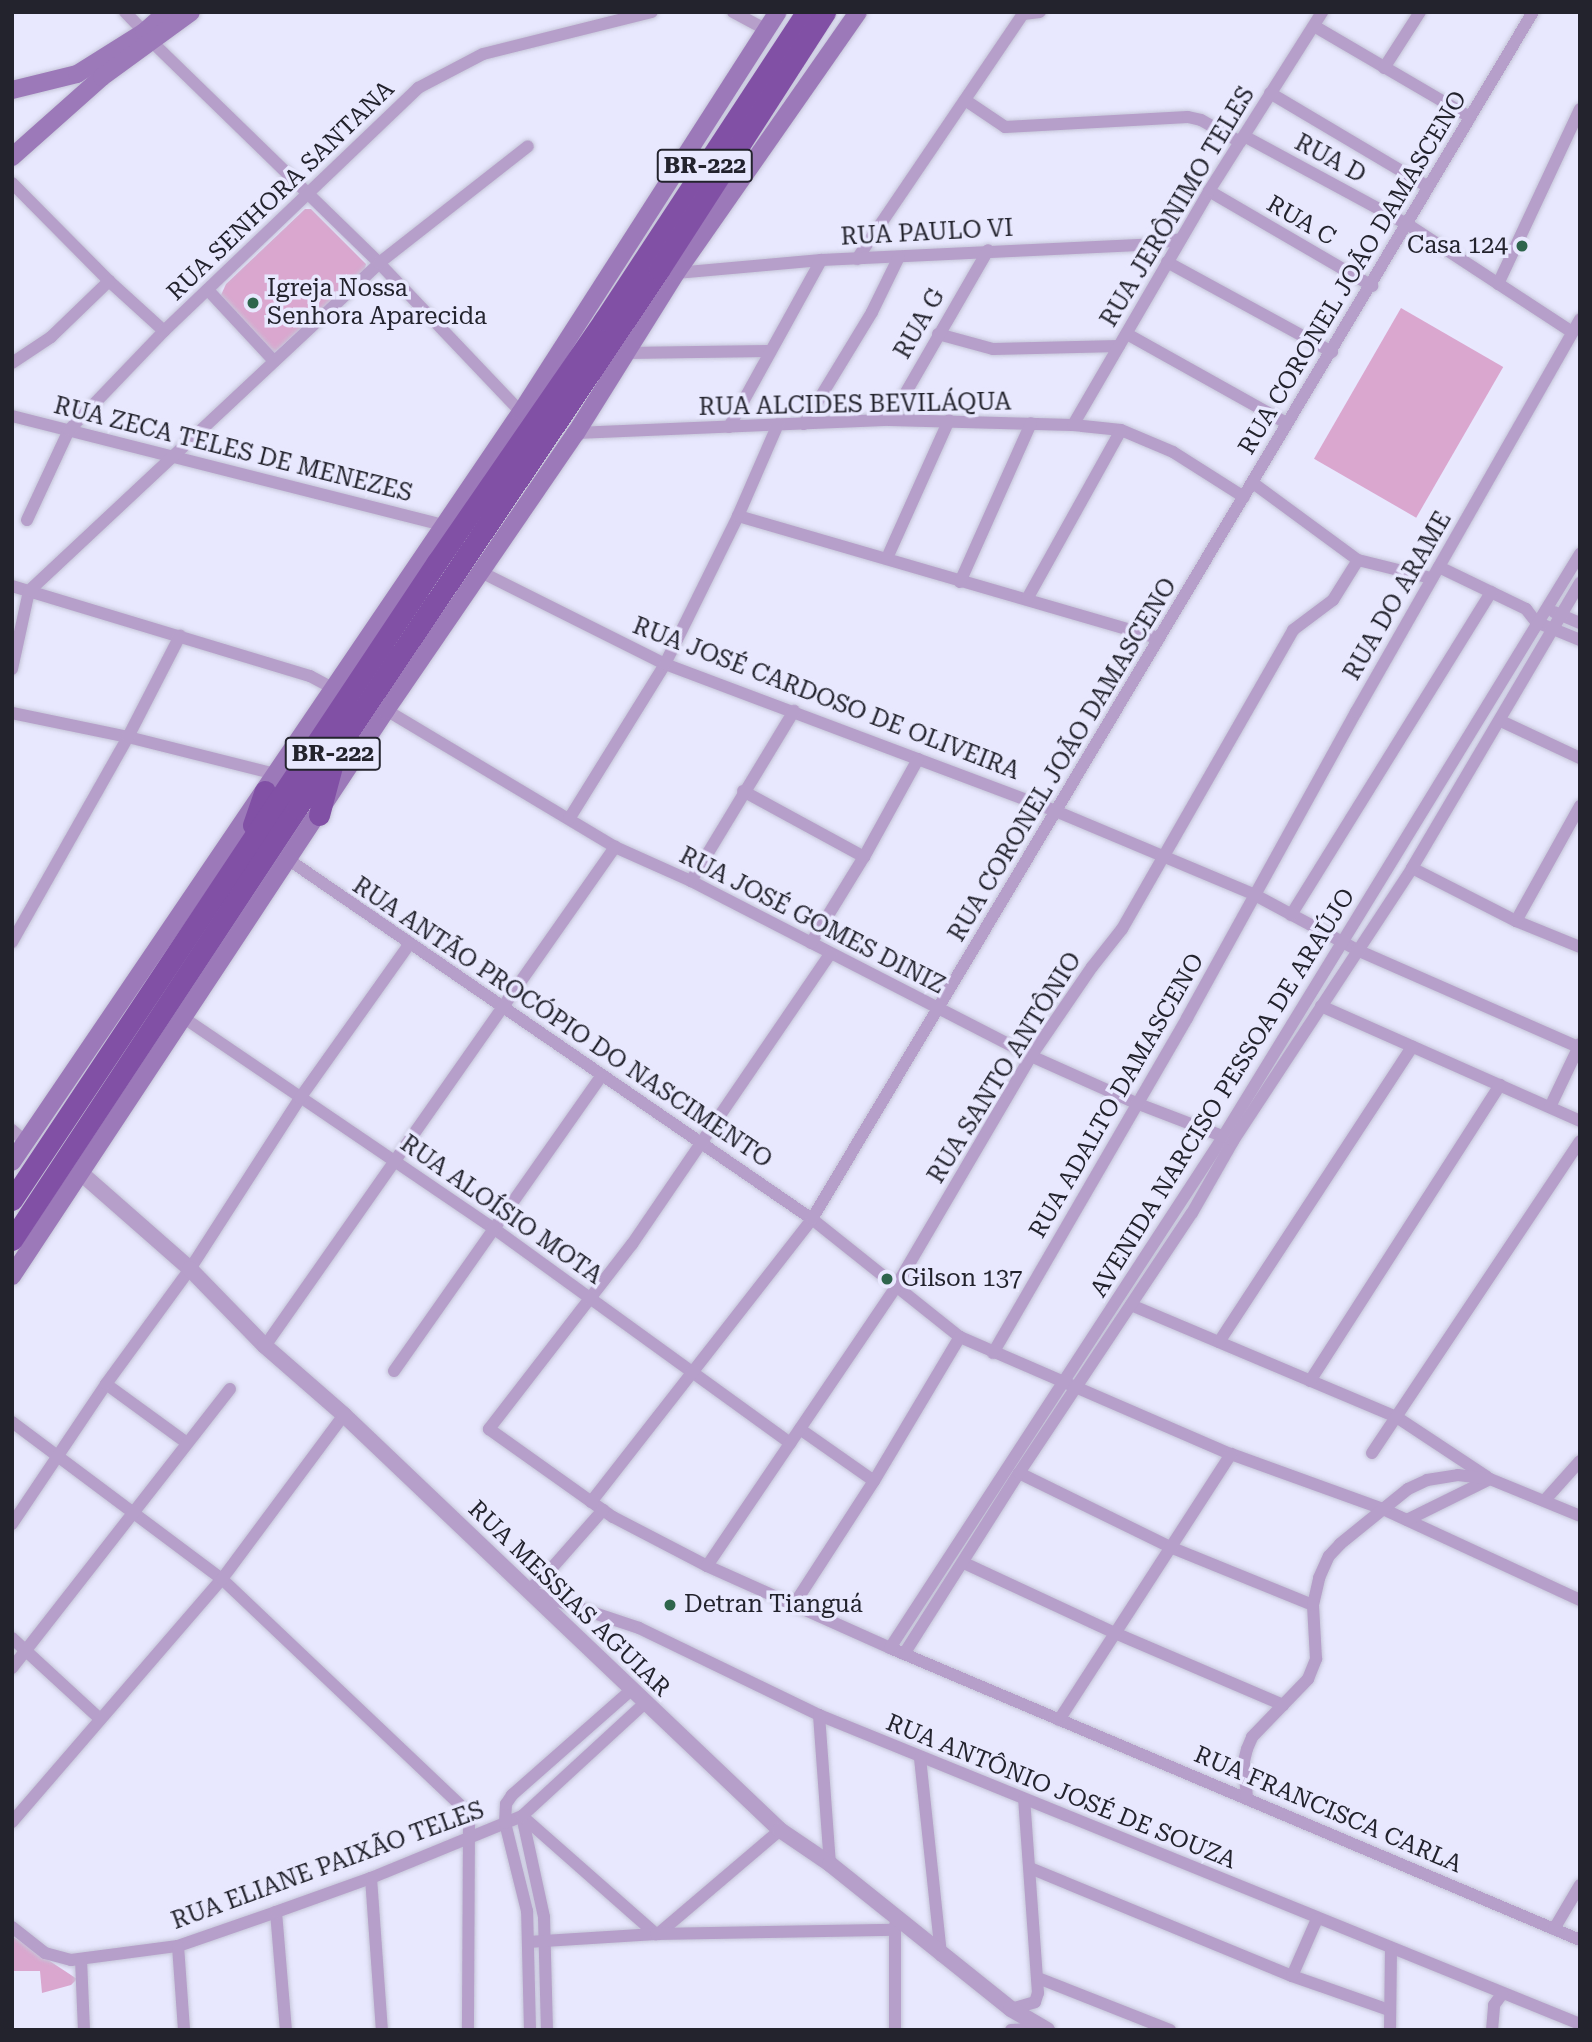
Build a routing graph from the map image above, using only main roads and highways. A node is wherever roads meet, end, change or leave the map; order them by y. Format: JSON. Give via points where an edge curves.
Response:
{"nodes":[{"id":1,"x":167,"y":12,"type":"edge"},
{"id":2,"x":191,"y":12,"type":"edge"},
{"id":3,"x":778,"y":12,"type":"edge"},
{"id":4,"x":806,"y":12,"type":"edge"},
{"id":5,"x":825,"y":12,"type":"edge"},
{"id":6,"x":858,"y":12,"type":"edge"},
{"id":7,"x":148,"y":36,"type":"junction"},
{"id":8,"x":78,"y":74,"type":"junction"},
{"id":9,"x":12,"y":90,"type":"edge"},
{"id":10,"x":84,"y":95,"type":"junction"},
{"id":11,"x":12,"y":158,"type":"edge"},
{"id":12,"x":667,"y":271,"type":"junction"},
{"id":13,"x":338,"y":747,"type":"junction"},
{"id":14,"x":270,"y":782,"type":"junction"},
{"id":15,"x":318,"y":815,"type":"junction"},
{"id":16,"x":243,"y":853,"type":"junction"},
{"id":17,"x":19,"y":1136,"type":"edge"},
{"id":18,"x":12,"y":1162,"type":"edge"},
{"id":19,"x":12,"y":1200,"type":"edge"},
{"id":20,"x":12,"y":1240,"type":"edge"},
{"id":21,"x":12,"y":1276,"type":"edge"}],
"edges":[{"from":1,"to":7,"type":"main road"},
{"from":2,"to":7,"type":"main road"},
{"from":3,"to":14,"type":"main road","number":"BR-222","via":[[521,412]]},
{"from":4,"to":16,"type":"highway","number":"BR-222"},
{"from":5,"to":12,"type":"highway","number":"BR-222"},
{"from":6,"to":12,"type":"main road"},
{"from":7,"to":8,"type":"main road"},
{"from":7,"to":10,"type":"main road"},
{"from":8,"to":9,"type":"main road"},
{"from":8,"to":10,"type":"main road"},
{"from":10,"to":11,"type":"main road"},
{"from":12,"to":13,"type":"highway","number":"BR-222"},
{"from":12,"to":15,"type":"main road","via":[[626,353],[576,433]]},
{"from":13,"to":15,"type":"highway"},
{"from":13,"to":20,"type":"highway","number":"BR-222"},
{"from":14,"to":16,"type":"highway"},
{"from":14,"to":17,"type":"main road","number":"BR-222"},
{"from":15,"to":21,"type":"main road"},
{"from":16,"to":19,"type":"highway","number":"BR-222"},
{"from":17,"to":18,"type":"main road","number":"BR-222"}]}
